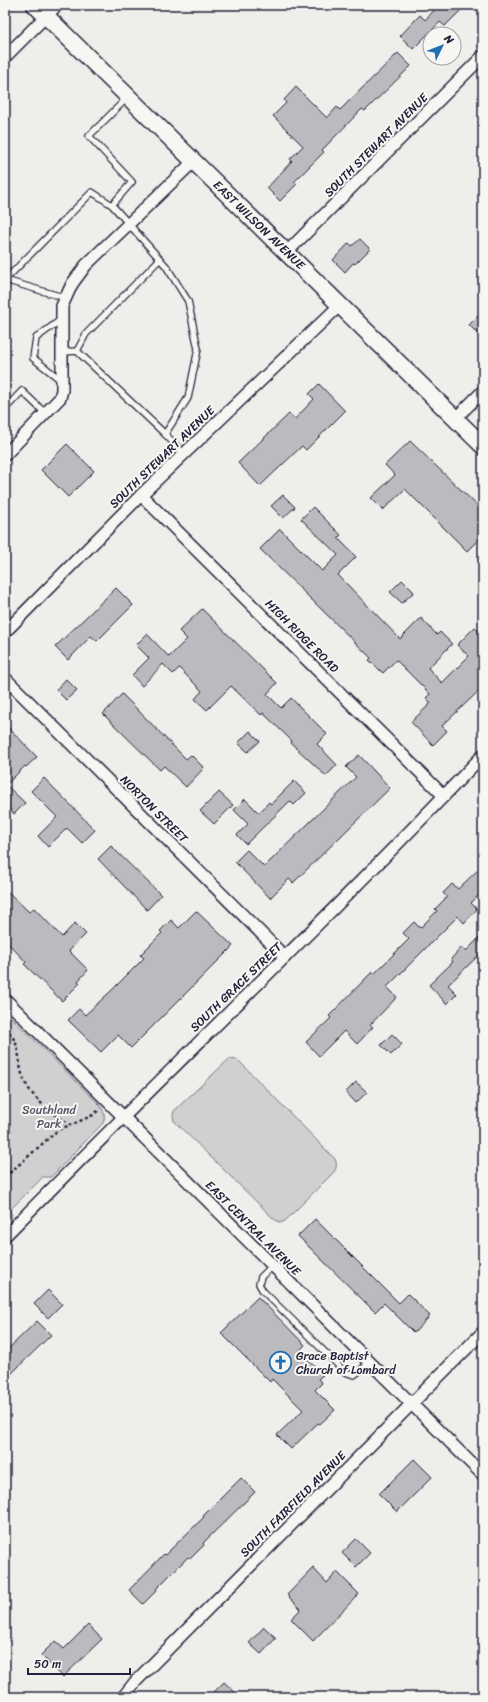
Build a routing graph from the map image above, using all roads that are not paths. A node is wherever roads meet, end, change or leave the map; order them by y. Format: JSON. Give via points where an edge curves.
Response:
{"nodes":[{"id":1,"x":46,"y":9,"type":"edge"},
{"id":2,"x":483,"y":56,"type":"edge"},
{"id":3,"x":5,"y":57,"type":"edge"},
{"id":4,"x":128,"y":96,"type":"junction"},
{"id":5,"x":194,"y":161,"type":"junction"},
{"id":6,"x":112,"y":205,"type":"junction"},
{"id":7,"x":129,"y":223,"type":"junction"},
{"id":8,"x":286,"y":253,"type":"junction"},
{"id":9,"x":160,"y":259,"type":"junction"},
{"id":10,"x":5,"y":280,"type":"edge"},
{"id":11,"x":66,"y":298,"type":"junction"},
{"id":12,"x":340,"y":305,"type":"junction"},
{"id":13,"x":62,"y":319,"type":"junction"},
{"id":14,"x":77,"y":351,"type":"junction"},
{"id":15,"x":63,"y":352,"type":"junction"},
{"id":16,"x":63,"y":382,"type":"junction"},
{"id":17,"x":483,"y":391,"type":"edge"},
{"id":18,"x":5,"y":409,"type":"edge"},
{"id":19,"x":45,"y":414,"type":"junction"},
{"id":20,"x":456,"y":419,"type":"junction"},
{"id":21,"x":165,"y":434,"type":"junction"},
{"id":22,"x":483,"y":446,"type":"edge"},
{"id":23,"x":184,"y":454,"type":"junction"},
{"id":24,"x":5,"y":455,"type":"edge"},
{"id":25,"x":141,"y":495,"type":"junction"},
{"id":26,"x":5,"y":632,"type":"edge"},
{"id":27,"x":5,"y":678,"type":"edge"},
{"id":28,"x":483,"y":755,"type":"edge"},
{"id":29,"x":444,"y":796,"type":"junction"},
{"id":30,"x":285,"y":957,"type":"junction"},
{"id":31,"x":5,"y":999,"type":"edge"},
{"id":32,"x":122,"y":1116,"type":"junction"},
{"id":33,"x":5,"y":1236,"type":"edge"},
{"id":34,"x":272,"y":1266,"type":"junction"},
{"id":35,"x":483,"y":1332,"type":"edge"},
{"id":36,"x":370,"y":1363,"type":"junction"},
{"id":37,"x":411,"y":1404,"type":"junction"},
{"id":38,"x":483,"y":1475,"type":"edge"},
{"id":39,"x":123,"y":1697,"type":"edge"}],
"edges":[{"from":1,"to":3,"type":"street"},
{"from":1,"to":4,"type":"street","name":"EAST WILSON AVENUE"},
{"from":2,"to":8,"type":"street","name":"SOUTH STEWART AVENUE"},
{"from":4,"to":5,"type":"street","name":"EAST WILSON AVENUE"},
{"from":4,"to":6,"type":"lane","via":[[89,136],[132,182]]},
{"from":5,"to":7,"type":"street"},
{"from":5,"to":8,"type":"street","name":"EAST WILSON AVENUE"},
{"from":6,"to":7,"type":"lane"},
{"from":6,"to":10,"type":"lane","via":[[92,192]]},
{"from":7,"to":9,"type":"lane"},
{"from":7,"to":11,"type":"street","via":[[86,265],[72,284]]},
{"from":8,"to":12,"type":"street","name":"EAST WILSON AVENUE"},
{"from":9,"to":14,"type":"lane","via":[[86,334]]},
{"from":9,"to":21,"type":"lane","via":[[188,302],[198,349],[188,398]]},
{"from":10,"to":11,"type":"lane"},
{"from":11,"to":13,"type":"street","via":[[62,306]]},
{"from":12,"to":20,"type":"street","name":"EAST WILSON AVENUE"},
{"from":12,"to":23,"type":"street","name":"SOUTH STEWART AVENUE"},
{"from":13,"to":15,"type":"street"},
{"from":13,"to":16,"type":"lane","via":[[36,338],[33,358]]},
{"from":14,"to":15,"type":"lane"},
{"from":14,"to":21,"type":"lane"},
{"from":15,"to":16,"type":"street"},
{"from":16,"to":19,"type":"street","via":[[60,398]]},
{"from":17,"to":20,"type":"street"},
{"from":18,"to":19,"type":"lane","via":[[22,391]]},
{"from":19,"to":24,"type":"street"},
{"from":20,"to":22,"type":"street","name":"EAST WILSON AVENUE"},
{"from":21,"to":23,"type":"lane"},
{"from":23,"to":25,"type":"street","name":"SOUTH STEWART AVENUE"},
{"from":25,"to":26,"type":"street","name":"SOUTH STEWART AVENUE"},
{"from":25,"to":29,"type":"street","name":"HIGH RIDGE ROAD"},
{"from":27,"to":30,"type":"street","name":"NORTON STREET"},
{"from":28,"to":29,"type":"street","name":"SOUTH GRACE STREET"},
{"from":29,"to":30,"type":"street","name":"SOUTH GRACE STREET"},
{"from":30,"to":32,"type":"street","name":"SOUTH GRACE STREET"},
{"from":31,"to":32,"type":"street","name":"EAST CENTRAL AVENUE"},
{"from":32,"to":33,"type":"street","name":"SOUTH GRACE STREET"},
{"from":32,"to":34,"type":"street","name":"EAST CENTRAL AVENUE"},
{"from":34,"to":36,"type":"street","name":"EAST CENTRAL AVENUE"},
{"from":34,"to":36,"type":"lane","via":[[259,1284],[290,1318],[345,1372],[354,1375]]},
{"from":35,"to":37,"type":"street","name":"SOUTH FAIRFIELD AVENUE"},
{"from":36,"to":37,"type":"street","name":"EAST CENTRAL AVENUE"},
{"from":37,"to":38,"type":"street","name":"EAST CENTRAL AVENUE"},
{"from":37,"to":39,"type":"street","name":"SOUTH FAIRFIELD AVENUE"}]}
